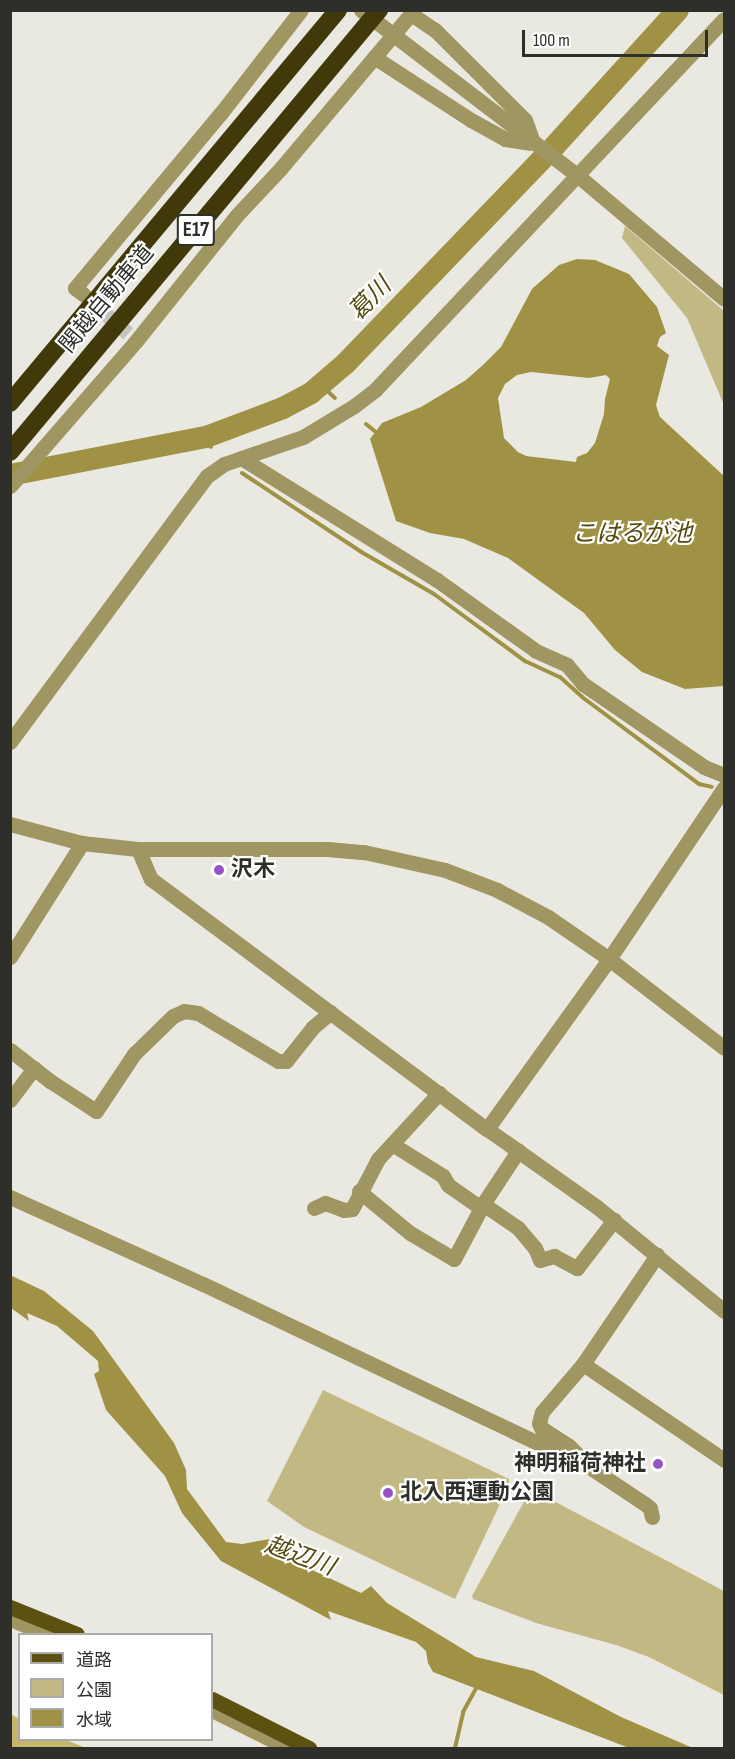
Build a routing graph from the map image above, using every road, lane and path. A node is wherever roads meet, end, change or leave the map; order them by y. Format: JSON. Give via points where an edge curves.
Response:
{"nodes":[{"id":1,"x":301,"y":10,"type":"edge"},
{"id":2,"x":338,"y":10,"type":"edge"},
{"id":3,"x":361,"y":10,"type":"edge"},
{"id":4,"x":379,"y":10,"type":"edge"},
{"id":5,"x":413,"y":12,"type":"edge"},
{"id":6,"x":724,"y":20,"type":"edge"},
{"id":7,"x":374,"y":57,"type":"junction"},
{"id":8,"x":535,"y":144,"type":"junction"},
{"id":9,"x":571,"y":172,"type":"junction"},
{"id":10,"x":83,"y":294,"type":"dead end"},
{"id":11,"x":724,"y":299,"type":"edge"},
{"id":12,"x":10,"y":403,"type":"edge"},
{"id":13,"x":11,"y":451,"type":"edge"},
{"id":14,"x":241,"y":458,"type":"junction"},
{"id":15,"x":10,"y":486,"type":"edge"},
{"id":16,"x":10,"y":742,"type":"edge"},
{"id":17,"x":724,"y":775,"type":"edge"},
{"id":18,"x":724,"y":788,"type":"edge"},
{"id":19,"x":10,"y":824,"type":"edge"},
{"id":20,"x":82,"y":843,"type":"junction"},
{"id":21,"x":138,"y":849,"type":"junction"},
{"id":22,"x":10,"y":957,"type":"edge"},
{"id":23,"x":609,"y":959,"type":"junction"},
{"id":24,"x":331,"y":1012,"type":"junction"},
{"id":25,"x":724,"y":1048,"type":"edge"},
{"id":26,"x":10,"y":1050,"type":"edge"},
{"id":27,"x":34,"y":1068,"type":"junction"},
{"id":28,"x":439,"y":1093,"type":"junction"},
{"id":29,"x":10,"y":1100,"type":"edge"},
{"id":30,"x":487,"y":1129,"type":"junction"},
{"id":31,"x":392,"y":1144,"type":"junction"},
{"id":32,"x":518,"y":1151,"type":"junction"},
{"id":33,"x":359,"y":1191,"type":"junction"},
{"id":34,"x":10,"y":1197,"type":"edge"},
{"id":35,"x":482,"y":1206,"type":"junction"},
{"id":36,"x":314,"y":1208,"type":"dead end"},
{"id":37,"x":614,"y":1220,"type":"junction"},
{"id":38,"x":657,"y":1255,"type":"junction"},
{"id":39,"x":724,"y":1311,"type":"edge"},
{"id":40,"x":583,"y":1364,"type":"junction"},
{"id":41,"x":724,"y":1460,"type":"edge"},
{"id":42,"x":591,"y":1468,"type":"junction"},
{"id":43,"x":652,"y":1517,"type":"dead end"},
{"id":44,"x":10,"y":1607,"type":"edge"},
{"id":45,"x":10,"y":1619,"type":"edge"},
{"id":46,"x":42,"y":1633,"type":"edge"},
{"id":47,"x":72,"y":1633,"type":"edge"},
{"id":48,"x":213,"y":1700,"type":"edge"},
{"id":49,"x":213,"y":1711,"type":"edge"},
{"id":50,"x":288,"y":1749,"type":"edge"},
{"id":51,"x":309,"y":1749,"type":"edge"}],
"edges":[{"from":1,"to":10,"type":"street","via":[[75,288]]},
{"from":2,"to":12,"type":"highway","name":"関越自動車道","number":"E17"},
{"from":3,"to":8,"type":"street"},
{"from":4,"to":13,"type":"highway","name":"関越自動車道","number":"E17"},
{"from":5,"to":7,"type":"street"},
{"from":5,"to":8,"type":"street","via":[[525,120]]},
{"from":6,"to":9,"type":"street"},
{"from":7,"to":8,"type":"street","via":[[404,80],[505,139]]},
{"from":7,"to":15,"type":"street","via":[[132,337]]},
{"from":8,"to":9,"type":"street"},
{"from":9,"to":11,"type":"street"},
{"from":9,"to":14,"type":"street","via":[[414,349],[361,401],[303,437]]},
{"from":14,"to":16,"type":"street","via":[[207,476]]},
{"from":14,"to":17,"type":"street","via":[[437,580],[536,651],[567,665],[583,684],[704,767]]},
{"from":18,"to":23,"type":"street"},
{"from":19,"to":20,"type":"street"},
{"from":20,"to":21,"type":"street"},
{"from":20,"to":22,"type":"street"},
{"from":21,"to":23,"type":"street","via":[[327,849],[424,864],[471,879],[523,903]]},
{"from":21,"to":24,"type":"street","via":[[151,879]]},
{"from":23,"to":25,"type":"street"},
{"from":23,"to":30,"type":"street"},
{"from":24,"to":27,"type":"street","via":[[313,1027],[286,1061],[278,1061],[198,1013],[184,1011],[173,1016],[134,1054],[96,1111]]},
{"from":24,"to":28,"type":"street"},
{"from":26,"to":27,"type":"street"},
{"from":27,"to":29,"type":"street"},
{"from":28,"to":30,"type":"street"},
{"from":28,"to":31,"type":"street"},
{"from":30,"to":32,"type":"street"},
{"from":31,"to":33,"type":"street"},
{"from":31,"to":35,"type":"street"},
{"from":32,"to":35,"type":"street"},
{"from":32,"to":37,"type":"street"},
{"from":33,"to":35,"type":"street","via":[[410,1233],[454,1259]]},
{"from":33,"to":36,"type":"street","via":[[352,1209],[325,1203]]},
{"from":34,"to":42,"type":"street","via":[[213,1288]]},
{"from":35,"to":37,"type":"street","via":[[518,1228],[540,1260],[554,1256],[577,1268]]},
{"from":37,"to":38,"type":"street"},
{"from":38,"to":39,"type":"street"},
{"from":38,"to":40,"type":"street"},
{"from":40,"to":41,"type":"street"},
{"from":40,"to":42,"type":"street","via":[[542,1412],[539,1423]]},
{"from":42,"to":43,"type":"street","via":[[645,1503]]},
{"from":44,"to":47,"type":"main road"},
{"from":45,"to":46,"type":"street"},
{"from":48,"to":51,"type":"main road"},
{"from":49,"to":50,"type":"street"}]}
